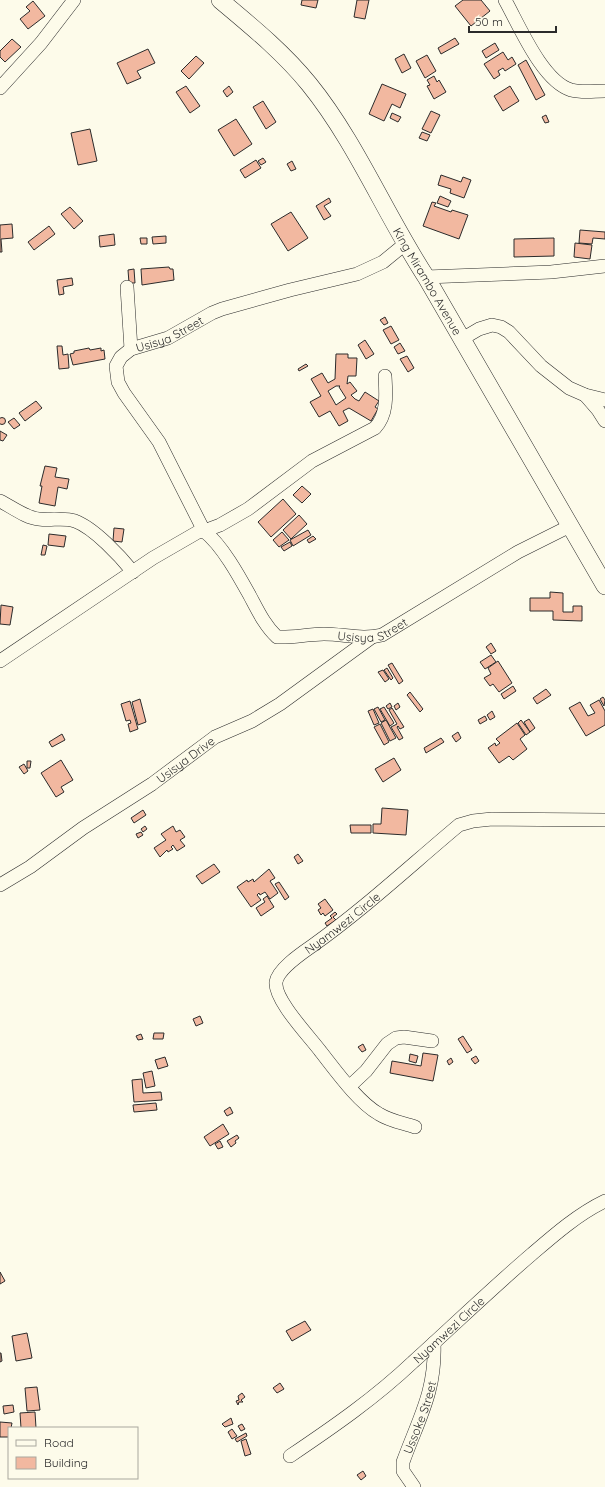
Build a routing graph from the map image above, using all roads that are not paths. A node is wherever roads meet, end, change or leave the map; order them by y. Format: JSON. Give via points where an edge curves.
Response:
{"nodes":[{"id":1,"x":74,"y":0,"type":"edge"},
{"id":2,"x":220,"y":0,"type":"edge"},
{"id":3,"x":505,"y":0,"type":"edge"},
{"id":4,"x":0,"y":88,"type":"edge"},
{"id":5,"x":605,"y":91,"type":"edge"},
{"id":6,"x":405,"y":244,"type":"junction"},
{"id":7,"x":605,"y":266,"type":"edge"},
{"id":8,"x":426,"y":276,"type":"junction"},
{"id":9,"x":127,"y":286,"type":"dead end"},
{"id":10,"x":462,"y":339,"type":"junction"},
{"id":11,"x":131,"y":349,"type":"junction"},
{"id":12,"x":385,"y":376,"type":"dead end"},
{"id":13,"x":585,"y":395,"type":"junction"},
{"id":14,"x":605,"y":400,"type":"edge"},
{"id":15,"x":605,"y":421,"type":"edge"},
{"id":16,"x":0,"y":501,"type":"edge"},
{"id":17,"x":570,"y":526,"type":"junction"},
{"id":18,"x":204,"y":531,"type":"junction"},
{"id":19,"x":133,"y":572,"type":"junction"},
{"id":20,"x":605,"y":586,"type":"edge"},
{"id":21,"x":372,"y":637,"type":"junction"},
{"id":22,"x":0,"y":661,"type":"edge"},
{"id":23,"x":605,"y":820,"type":"edge"},
{"id":24,"x":0,"y":885,"type":"edge"},
{"id":25,"x":432,"y":1041,"type":"dead end"},
{"id":26,"x":350,"y":1086,"type":"junction"},
{"id":27,"x":416,"y":1127,"type":"dead end"},
{"id":28,"x":605,"y":1201,"type":"edge"},
{"id":29,"x":434,"y":1343,"type":"junction"},
{"id":30,"x":290,"y":1456,"type":"dead end"},
{"id":31,"x":414,"y":1487,"type":"edge"}],
"edges":[{"from":1,"to":4,"type":"street","via":[[41,43]]},
{"from":2,"to":6,"type":"main road","name":"King Mirambo Avenue","via":[[273,46],[318,96],[360,163]]},
{"from":3,"to":5,"type":"street","via":[[533,51],[558,83],[571,90]]},
{"from":6,"to":8,"type":"main road","name":"King Mirambo Avenue"},
{"from":6,"to":11,"type":"street","name":"Usisya Street","via":[[383,262],[357,274],[222,309],[168,338]]},
{"from":7,"to":8,"type":"street","via":[[551,272]]},
{"from":8,"to":10,"type":"main road","name":"King Mirambo Avenue"},
{"from":9,"to":11,"type":"street"},
{"from":10,"to":13,"type":"street","via":[[485,327],[501,327],[509,332],[541,366],[569,388]]},
{"from":10,"to":17,"type":"main road","name":"King Mirambo Avenue"},
{"from":11,"to":18,"type":"street","name":"Usisya Street","via":[[121,357],[116,366],[118,382],[159,442]]},
{"from":12,"to":18,"type":"street","via":[[384,412],[381,422],[375,428],[312,461],[248,509]]},
{"from":13,"to":14,"type":"street"},
{"from":13,"to":15,"type":"street"},
{"from":16,"to":19,"type":"street","via":[[38,520],[54,518],[77,521],[114,550]]},
{"from":17,"to":20,"type":"main road","name":"King Mirambo Avenue"},
{"from":17,"to":21,"type":"street","name":"Usisya Street","via":[[518,552],[391,630]]},
{"from":18,"to":19,"type":"street","via":[[182,540]]},
{"from":18,"to":21,"type":"street","name":"Usisya Street","via":[[229,562],[270,630],[277,637],[323,634]]},
{"from":19,"to":22,"type":"street"},
{"from":21,"to":24,"type":"street","name":"Usisya Drive","via":[[280,704],[215,737],[152,784]]},
{"from":23,"to":26,"type":"street","name":"Nyamwezi Circle","via":[[492,819],[459,825],[343,924],[295,958],[276,982],[280,998]]},
{"from":25,"to":26,"type":"street","via":[[396,1038],[387,1044],[366,1071]]},
{"from":26,"to":27,"type":"street","name":"Nyamwezi Circle","via":[[377,1113]]},
{"from":28,"to":29,"type":"street","name":"Nyamwezi Circle","via":[[572,1221],[547,1241],[485,1294]]},
{"from":29,"to":30,"type":"street","name":"Nyamwezi Circle","via":[[384,1388]]},
{"from":29,"to":31,"type":"street","name":"Ussoke Street","via":[[435,1364],[432,1384],[403,1462],[404,1471]]}]}
